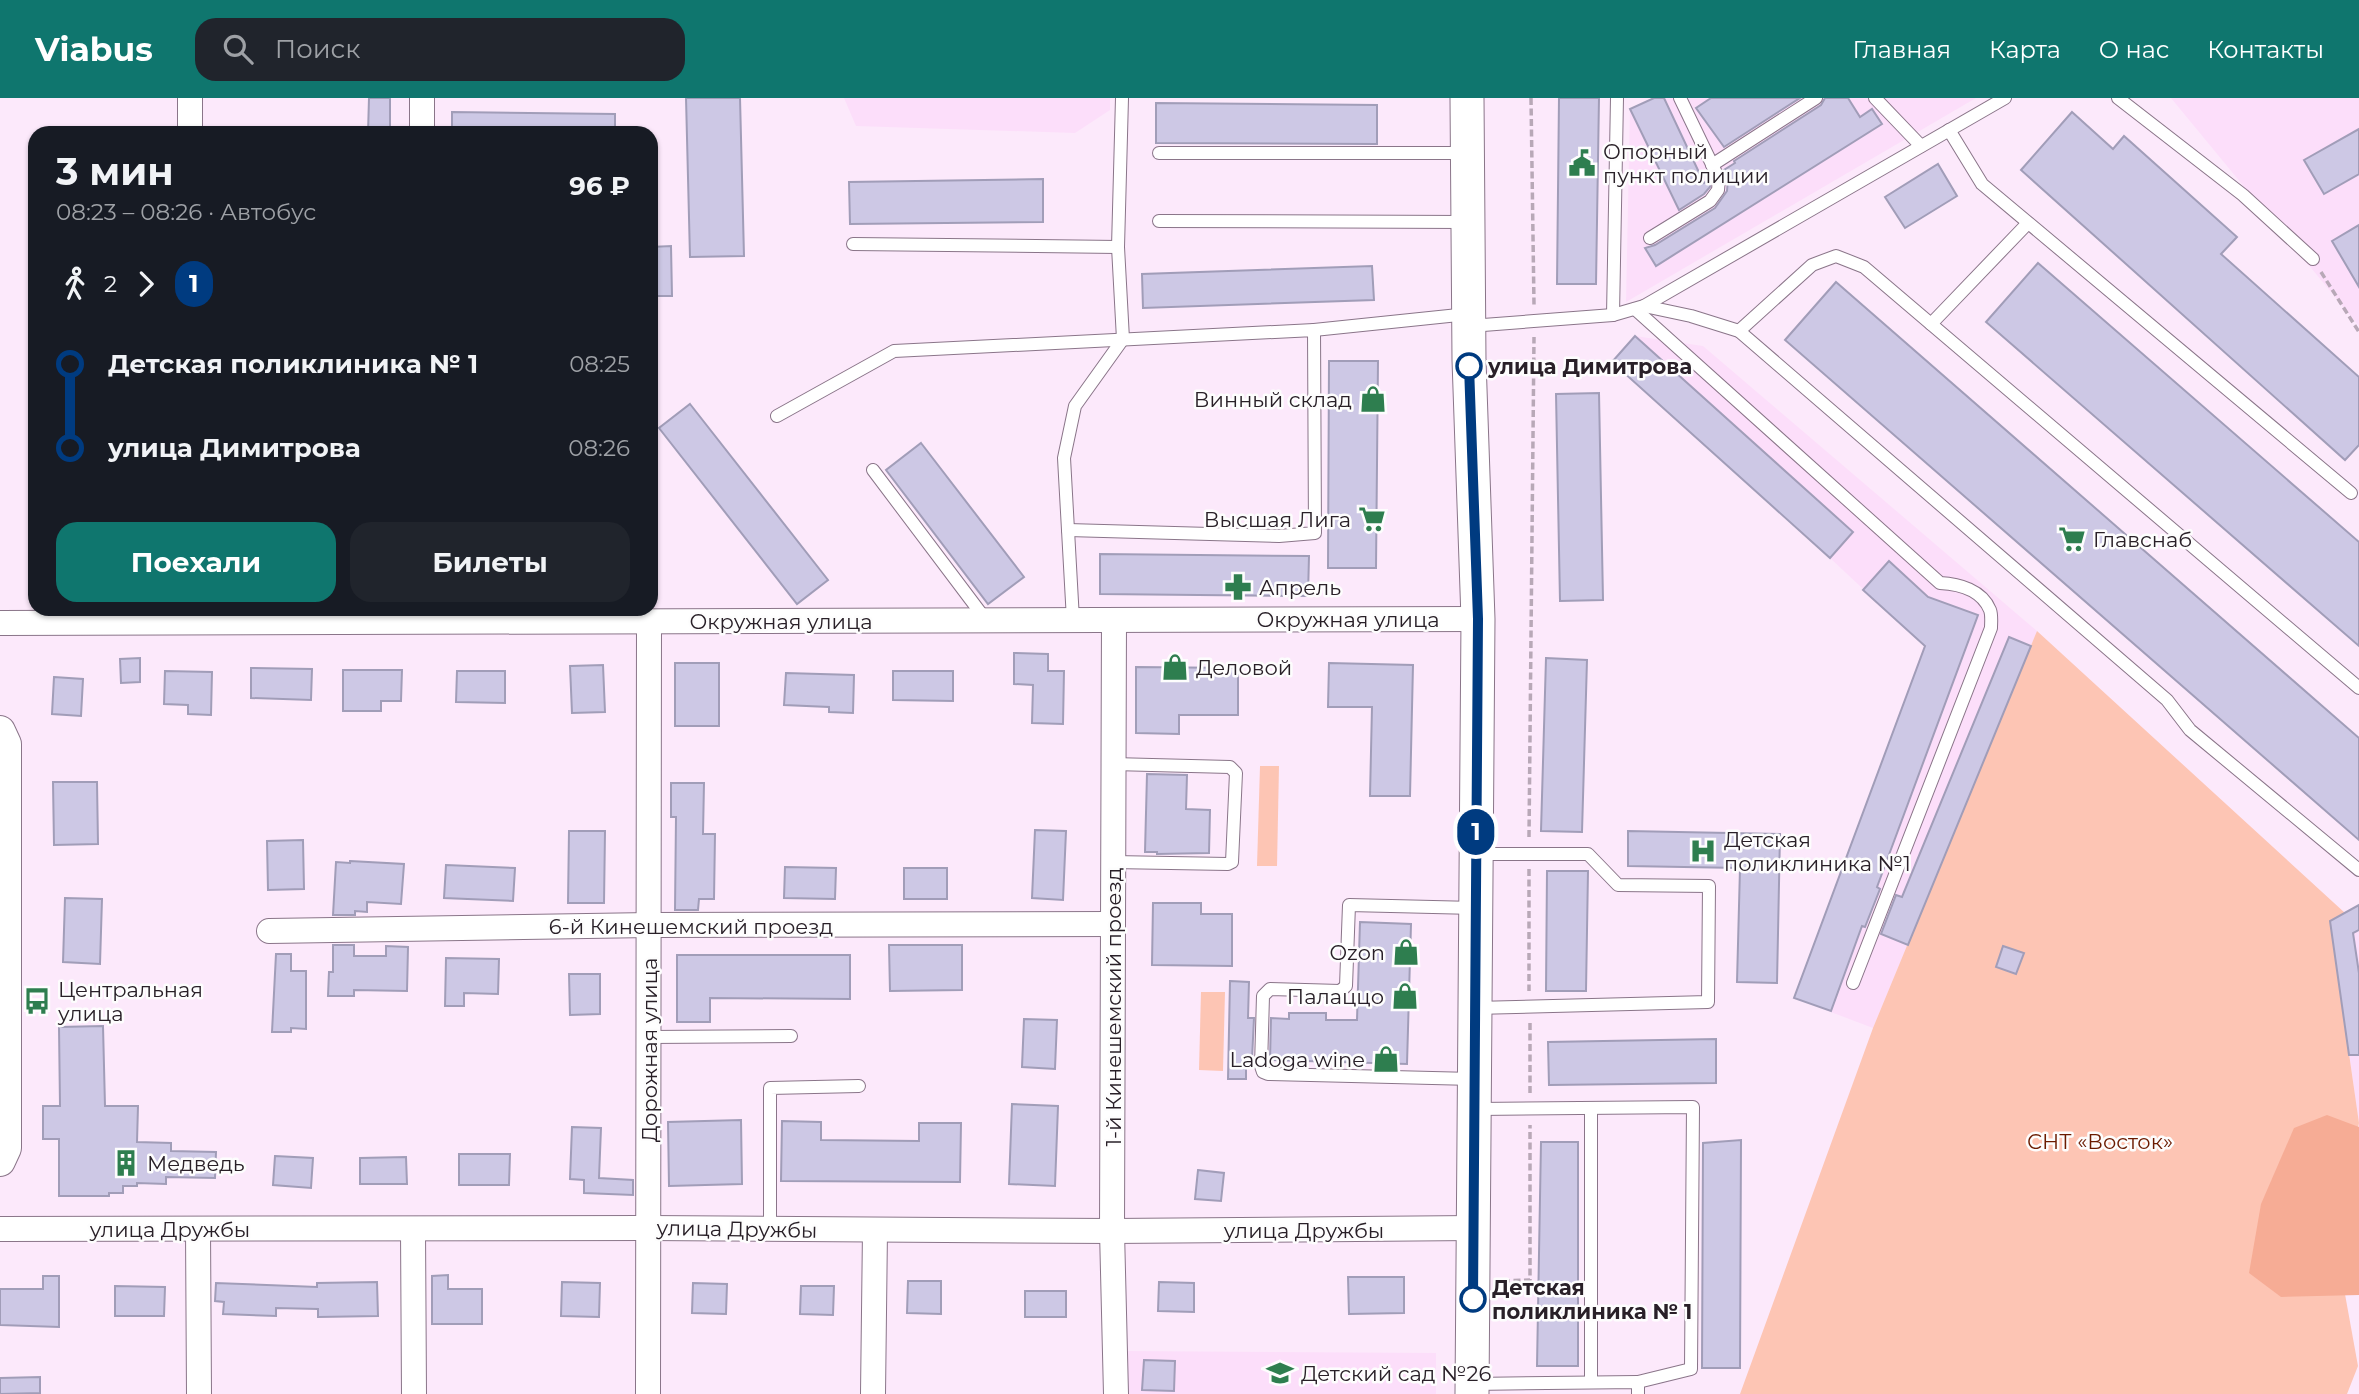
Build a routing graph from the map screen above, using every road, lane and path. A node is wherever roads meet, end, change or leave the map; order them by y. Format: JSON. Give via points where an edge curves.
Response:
{"nodes":[{"id":1,"x":190,"y":98,"type":"edge"},
{"id":2,"x":422,"y":98,"type":"edge"},
{"id":3,"x":1122,"y":98,"type":"edge"},
{"id":4,"x":1467,"y":98,"type":"edge"},
{"id":5,"x":1531,"y":98,"type":"edge"},
{"id":6,"x":1618,"y":98,"type":"edge"},
{"id":7,"x":1816,"y":98,"type":"edge"},
{"id":8,"x":1875,"y":98,"type":"edge"},
{"id":9,"x":2006,"y":98,"type":"edge"},
{"id":10,"x":2119,"y":98,"type":"edge"},
{"id":11,"x":1685,"y":100,"type":"edge"},
{"id":12,"x":190,"y":126,"type":"edge"},
{"id":13,"x":422,"y":126,"type":"edge"},
{"id":14,"x":1949,"y":130,"type":"junction"},
{"id":15,"x":1920,"y":146,"type":"junction"},
{"id":16,"x":1159,"y":153,"type":"dead end"},
{"id":17,"x":1466,"y":153,"type":"junction"},
{"id":18,"x":1712,"y":164,"type":"junction"},
{"id":19,"x":1159,"y":221,"type":"dead end"},
{"id":20,"x":1467,"y":222,"type":"junction"},
{"id":21,"x":2028,"y":223,"type":"junction"},
{"id":22,"x":1650,"y":238,"type":"dead end"},
{"id":23,"x":853,"y":244,"type":"dead end"},
{"id":24,"x":1118,"y":247,"type":"junction"},
{"id":25,"x":2313,"y":259,"type":"joint"},
{"id":26,"x":1640,"y":307,"type":"junction"},
{"id":27,"x":1613,"y":315,"type":"junction"},
{"id":28,"x":1469,"y":320,"type":"junction"},
{"id":29,"x":1534,"y":321,"type":"junction"},
{"id":30,"x":1931,"y":324,"type":"junction"},
{"id":31,"x":1314,"y":330,"type":"junction"},
{"id":32,"x":1739,"y":331,"type":"junction"},
{"id":33,"x":2359,"y":332,"type":"edge"},
{"id":34,"x":1123,"y":339,"type":"junction"},
{"id":35,"x":777,"y":416,"type":"dead end"},
{"id":36,"x":873,"y":470,"type":"dead end"},
{"id":37,"x":2351,"y":493,"type":"dead end"},
{"id":38,"x":1068,"y":530,"type":"junction"},
{"id":39,"x":372,"y":616,"type":"edge"},
{"id":40,"x":462,"y":616,"type":"edge"},
{"id":41,"x":1478,"y":619,"type":"junction"},
{"id":42,"x":986,"y":620,"type":"junction"},
{"id":43,"x":1073,"y":620,"type":"junction"},
{"id":44,"x":1114,"y":620,"type":"junction"},
{"id":45,"x":649,"y":621,"type":"junction"},
{"id":46,"x":0,"y":623,"type":"edge"},
{"id":47,"x":2359,"y":688,"type":"edge"},
{"id":48,"x":0,"y":731,"type":"edge"},
{"id":49,"x":1113,"y":764,"type":"junction"},
{"id":50,"x":1476,"y":854,"type":"junction"},
{"id":51,"x":1529,"y":854,"type":"junction"},
{"id":52,"x":1113,"y":862,"type":"junction"},
{"id":53,"x":2359,"y":870,"type":"edge"},
{"id":54,"x":1476,"y":908,"type":"junction"},
{"id":55,"x":1113,"y":924,"type":"junction"},
{"id":56,"x":650,"y":925,"type":"junction"},
{"id":57,"x":269,"y":931,"type":"dead end"},
{"id":58,"x":1853,"y":983,"type":"dead end"},
{"id":59,"x":1530,"y":1007,"type":"junction"},
{"id":60,"x":1475,"y":1008,"type":"junction"},
{"id":61,"x":791,"y":1036,"type":"dead end"},
{"id":62,"x":649,"y":1037,"type":"junction"},
{"id":63,"x":859,"y":1086,"type":"dead end"},
{"id":64,"x":1474,"y":1094,"type":"junction"},
{"id":65,"x":1591,"y":1108,"type":"junction"},
{"id":66,"x":1530,"y":1109,"type":"junction"},
{"id":67,"x":0,"y":1161,"type":"edge"},
{"id":68,"x":648,"y":1228,"type":"junction"},
{"id":69,"x":1473,"y":1228,"type":"junction"},
{"id":70,"x":0,"y":1229,"type":"edge"},
{"id":71,"x":198,"y":1230,"type":"junction"},
{"id":72,"x":413,"y":1230,"type":"junction"},
{"id":73,"x":770,"y":1230,"type":"junction"},
{"id":74,"x":875,"y":1230,"type":"junction"},
{"id":75,"x":1112,"y":1231,"type":"junction"},
{"id":76,"x":1503,"y":1281,"type":"dead end"},
{"id":77,"x":1591,"y":1382,"type":"junction"},
{"id":78,"x":1638,"y":1388,"type":"edge"},
{"id":79,"x":1472,"y":1389,"type":"edge"},
{"id":80,"x":199,"y":1394,"type":"edge"},
{"id":81,"x":414,"y":1394,"type":"edge"},
{"id":82,"x":648,"y":1394,"type":"edge"},
{"id":83,"x":873,"y":1394,"type":"edge"},
{"id":84,"x":1116,"y":1394,"type":"edge"}],
"edges":[{"from":1,"to":12,"type":"street"},
{"from":2,"to":13,"type":"street"},
{"from":3,"to":24,"type":"lane"},
{"from":4,"to":17,"type":"main road"},
{"from":5,"to":29,"type":"path"},
{"from":6,"to":27,"type":"lane"},
{"from":7,"to":18,"type":"lane"},
{"from":8,"to":15,"type":"lane"},
{"from":9,"to":14,"type":"lane"},
{"from":10,"to":25,"type":"lane","via":[[2243,195]]},
{"from":11,"to":18,"type":"lane"},
{"from":14,"to":15,"type":"lane"},
{"from":14,"to":21,"type":"lane","via":[[1982,184]]},
{"from":15,"to":26,"type":"lane"},
{"from":16,"to":17,"type":"lane"},
{"from":17,"to":20,"type":"main road"},
{"from":18,"to":22,"type":"lane","via":[[1718,190],[1710,201]]},
{"from":19,"to":20,"type":"lane"},
{"from":20,"to":28,"type":"main road"},
{"from":21,"to":30,"type":"lane"},
{"from":21,"to":37,"type":"lane"},
{"from":23,"to":24,"type":"lane"},
{"from":24,"to":34,"type":"lane"},
{"from":25,"to":33,"type":"path"},
{"from":26,"to":27,"type":"lane"},
{"from":26,"to":32,"type":"lane"},
{"from":26,"to":58,"type":"lane","via":[[1940,583],[1978,593],[1991,611],[1992,628]]},
{"from":27,"to":29,"type":"lane"},
{"from":28,"to":29,"type":"lane"},
{"from":28,"to":31,"type":"lane"},
{"from":28,"to":41,"type":"main road"},
{"from":29,"to":51,"type":"path"},
{"from":30,"to":32,"type":"lane","via":[[1864,268],[1836,256],[1812,265]]},
{"from":30,"to":47,"type":"lane"},
{"from":31,"to":34,"type":"lane"},
{"from":31,"to":38,"type":"lane","via":[[1315,533]]},
{"from":32,"to":53,"type":"lane","via":[[2167,700],[2190,730]]},
{"from":34,"to":35,"type":"lane","via":[[894,351]]},
{"from":34,"to":38,"type":"lane","via":[[1075,406],[1064,458]]},
{"from":36,"to":42,"type":"lane"},
{"from":38,"to":43,"type":"lane"},
{"from":39,"to":46,"type":"street","name":"Окружная улица"},
{"from":40,"to":45,"type":"street","name":"Окружная улица"},
{"from":41,"to":44,"type":"street","name":"Окружная улица"},
{"from":41,"to":50,"type":"main road"},
{"from":42,"to":43,"type":"street","name":"Окружная улица"},
{"from":42,"to":45,"type":"street","name":"Окружная улица"},
{"from":43,"to":44,"type":"street","name":"Окружная улица"},
{"from":44,"to":49,"type":"street","name":"1-й Кинешемский проезд"},
{"from":45,"to":56,"type":"street","name":"Дорожная улица"},
{"from":48,"to":67,"type":"street","via":[[6,744],[6,1148]]},
{"from":49,"to":52,"type":"street","name":"1-й Кинешемский проезд"},
{"from":49,"to":52,"type":"lane","via":[[1230,767],[1236,773],[1232,862]]},
{"from":50,"to":51,"type":"lane"},
{"from":50,"to":54,"type":"main road"},
{"from":51,"to":59,"type":"path"},
{"from":51,"to":59,"type":"lane","via":[[1588,854],[1618,885],[1709,886],[1708,1002]]},
{"from":52,"to":55,"type":"street","name":"1-й Кинешемский проезд"},
{"from":54,"to":60,"type":"main road"},
{"from":54,"to":64,"type":"lane","via":[[1349,905],[1346,986],[1340,991],[1265,992],[1261,1066],[1268,1074]]},
{"from":55,"to":56,"type":"street","name":"6-й Кинешемский проезд"},
{"from":55,"to":75,"type":"street","name":"1-й Кинешемский проезд"},
{"from":56,"to":57,"type":"street","name":"6-й Кинешемский проезд"},
{"from":56,"to":62,"type":"street","name":"Дорожная улица"},
{"from":59,"to":60,"type":"lane"},
{"from":59,"to":66,"type":"path"},
{"from":60,"to":64,"type":"main road"},
{"from":61,"to":62,"type":"lane"},
{"from":62,"to":68,"type":"street","name":"Дорожная улица"},
{"from":63,"to":73,"type":"lane","via":[[770,1087]]},
{"from":64,"to":66,"type":"lane"},
{"from":64,"to":69,"type":"main road"},
{"from":65,"to":66,"type":"lane"},
{"from":65,"to":77,"type":"lane"},
{"from":65,"to":78,"type":"lane","via":[[1693,1107],[1690,1369]]},
{"from":66,"to":76,"type":"path","via":[[1531,1280]]},
{"from":68,"to":72,"type":"street","name":"улица Дружбы"},
{"from":68,"to":73,"type":"street","name":"улица Дружбы"},
{"from":68,"to":82,"type":"street","name":"Дорожная улица"},
{"from":69,"to":75,"type":"street","name":"улица Дружбы"},
{"from":69,"to":79,"type":"main road"},
{"from":70,"to":71,"type":"street","name":"улица Дружбы"},
{"from":71,"to":72,"type":"street","name":"улица Дружбы"},
{"from":71,"to":80,"type":"street"},
{"from":72,"to":81,"type":"street"},
{"from":73,"to":74,"type":"street","name":"улица Дружбы"},
{"from":74,"to":75,"type":"street","name":"улица Дружбы"},
{"from":74,"to":83,"type":"street"},
{"from":75,"to":84,"type":"street","name":"1-й Кинешемский проезд"},
{"from":77,"to":78,"type":"lane"},
{"from":77,"to":79,"type":"lane"}]}
